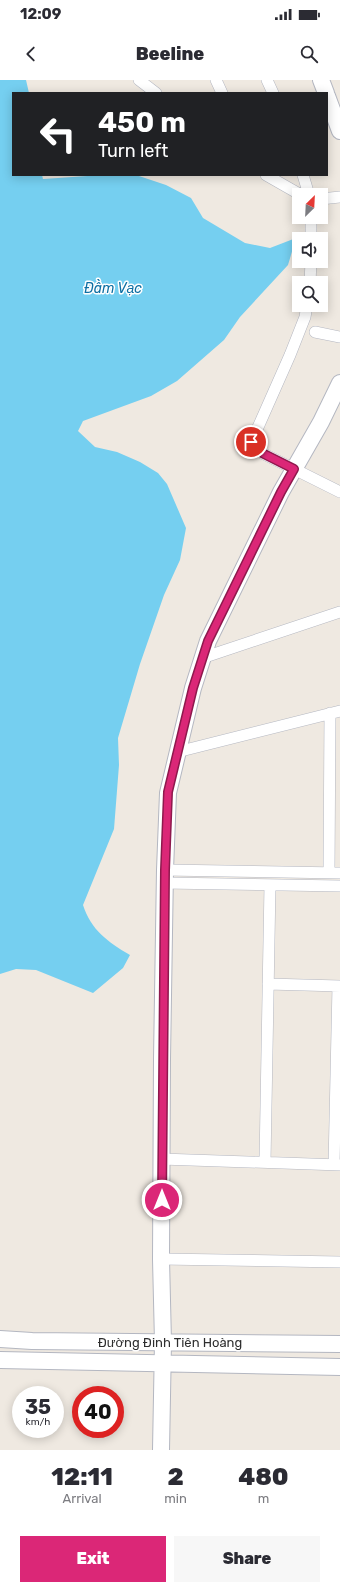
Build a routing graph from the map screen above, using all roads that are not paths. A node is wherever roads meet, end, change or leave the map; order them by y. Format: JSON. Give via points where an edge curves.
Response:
{"nodes":[{"id":1,"x":139,"y":80,"type":"edge"},
{"id":2,"x":216,"y":80,"type":"edge"},
{"id":3,"x":267,"y":80,"type":"edge"},
{"id":4,"x":321,"y":80,"type":"edge"},
{"id":5,"x":155,"y":92,"type":"edge"},
{"id":6,"x":222,"y":92,"type":"edge"},
{"id":7,"x":273,"y":92,"type":"edge"},
{"id":8,"x":326,"y":92,"type":"edge"},
{"id":9,"x":328,"y":99,"type":"edge"},
{"id":10,"x":340,"y":131,"type":"edge"},
{"id":11,"x":268,"y":176,"type":"edge"},
{"id":12,"x":303,"y":176,"type":"edge"},
{"id":13,"x":307,"y":188,"type":"edge"},
{"id":14,"x":292,"y":190,"type":"edge"},
{"id":15,"x":340,"y":197,"type":"edge"},
{"id":16,"x":328,"y":198,"type":"edge"},
{"id":17,"x":306,"y":312,"type":"edge"},
{"id":18,"x":315,"y":332,"type":"dead end"},
{"id":19,"x":340,"y":337,"type":"edge"},
{"id":20,"x":340,"y":382,"type":"edge"},
{"id":21,"x":294,"y":469,"type":"junction"},
{"id":22,"x":340,"y":492,"type":"edge"},
{"id":23,"x":340,"y":612,"type":"edge"},
{"id":24,"x":202,"y":658,"type":"junction"},
{"id":25,"x":335,"y":712,"type":"edge"},
{"id":26,"x":177,"y":752,"type":"junction"},
{"id":27,"x":334,"y":873,"type":"edge"},
{"id":28,"x":165,"y":876,"type":"junction"},
{"id":29,"x":270,"y":885,"type":"junction"},
{"id":30,"x":340,"y":886,"type":"edge"},
{"id":31,"x":268,"y":984,"type":"junction"},
{"id":32,"x":339,"y":986,"type":"edge"},
{"id":33,"x":161,"y":1159,"type":"junction"},
{"id":34,"x":265,"y":1162,"type":"junction"},
{"id":35,"x":337,"y":1165,"type":"edge"},
{"id":36,"x":160,"y":1259,"type":"junction"},
{"id":37,"x":340,"y":1262,"type":"edge"},
{"id":38,"x":0,"y":1339,"type":"edge"},
{"id":39,"x":163,"y":1342,"type":"junction"},
{"id":40,"x":340,"y":1344,"type":"edge"},
{"id":41,"x":0,"y":1360,"type":"edge"},
{"id":42,"x":162,"y":1363,"type":"junction"},
{"id":43,"x":340,"y":1367,"type":"edge"},
{"id":44,"x":161,"y":1450,"type":"edge"}],
"edges":[{"from":1,"to":5,"type":"street"},
{"from":2,"to":6,"type":"street"},
{"from":3,"to":7,"type":"street"},
{"from":4,"to":8,"type":"street"},
{"from":9,"to":10,"type":"street"},
{"from":11,"to":14,"type":"street"},
{"from":12,"to":13,"type":"street"},
{"from":15,"to":16,"type":"street"},
{"from":17,"to":21,"type":"street","via":[[290,355],[251,442],[256,450]]},
{"from":18,"to":19,"type":"street"},
{"from":20,"to":21,"type":"street"},
{"from":21,"to":22,"type":"street"},
{"from":21,"to":24,"type":"street","via":[[208,641]]},
{"from":23,"to":24,"type":"street"},
{"from":24,"to":26,"type":"street"},
{"from":25,"to":26,"type":"street"},
{"from":25,"to":27,"type":"street"},
{"from":26,"to":28,"type":"street","via":[[168,792]]},
{"from":27,"to":28,"type":"street"},
{"from":28,"to":29,"type":"street"},
{"from":28,"to":33,"type":"street"},
{"from":29,"to":30,"type":"street"},
{"from":29,"to":31,"type":"street"},
{"from":31,"to":32,"type":"street"},
{"from":31,"to":34,"type":"street"},
{"from":32,"to":35,"type":"street"},
{"from":33,"to":34,"type":"street"},
{"from":33,"to":36,"type":"street"},
{"from":34,"to":35,"type":"street"},
{"from":36,"to":37,"type":"street"},
{"from":36,"to":39,"type":"street"},
{"from":38,"to":39,"type":"street","name":"Đường Đinh Tiên Hoàng"},
{"from":39,"to":40,"type":"street","name":"Đường Đinh Tiên Hoàng"},
{"from":39,"to":42,"type":"street"},
{"from":41,"to":42,"type":"street"},
{"from":42,"to":43,"type":"street"},
{"from":42,"to":44,"type":"street"}]}
